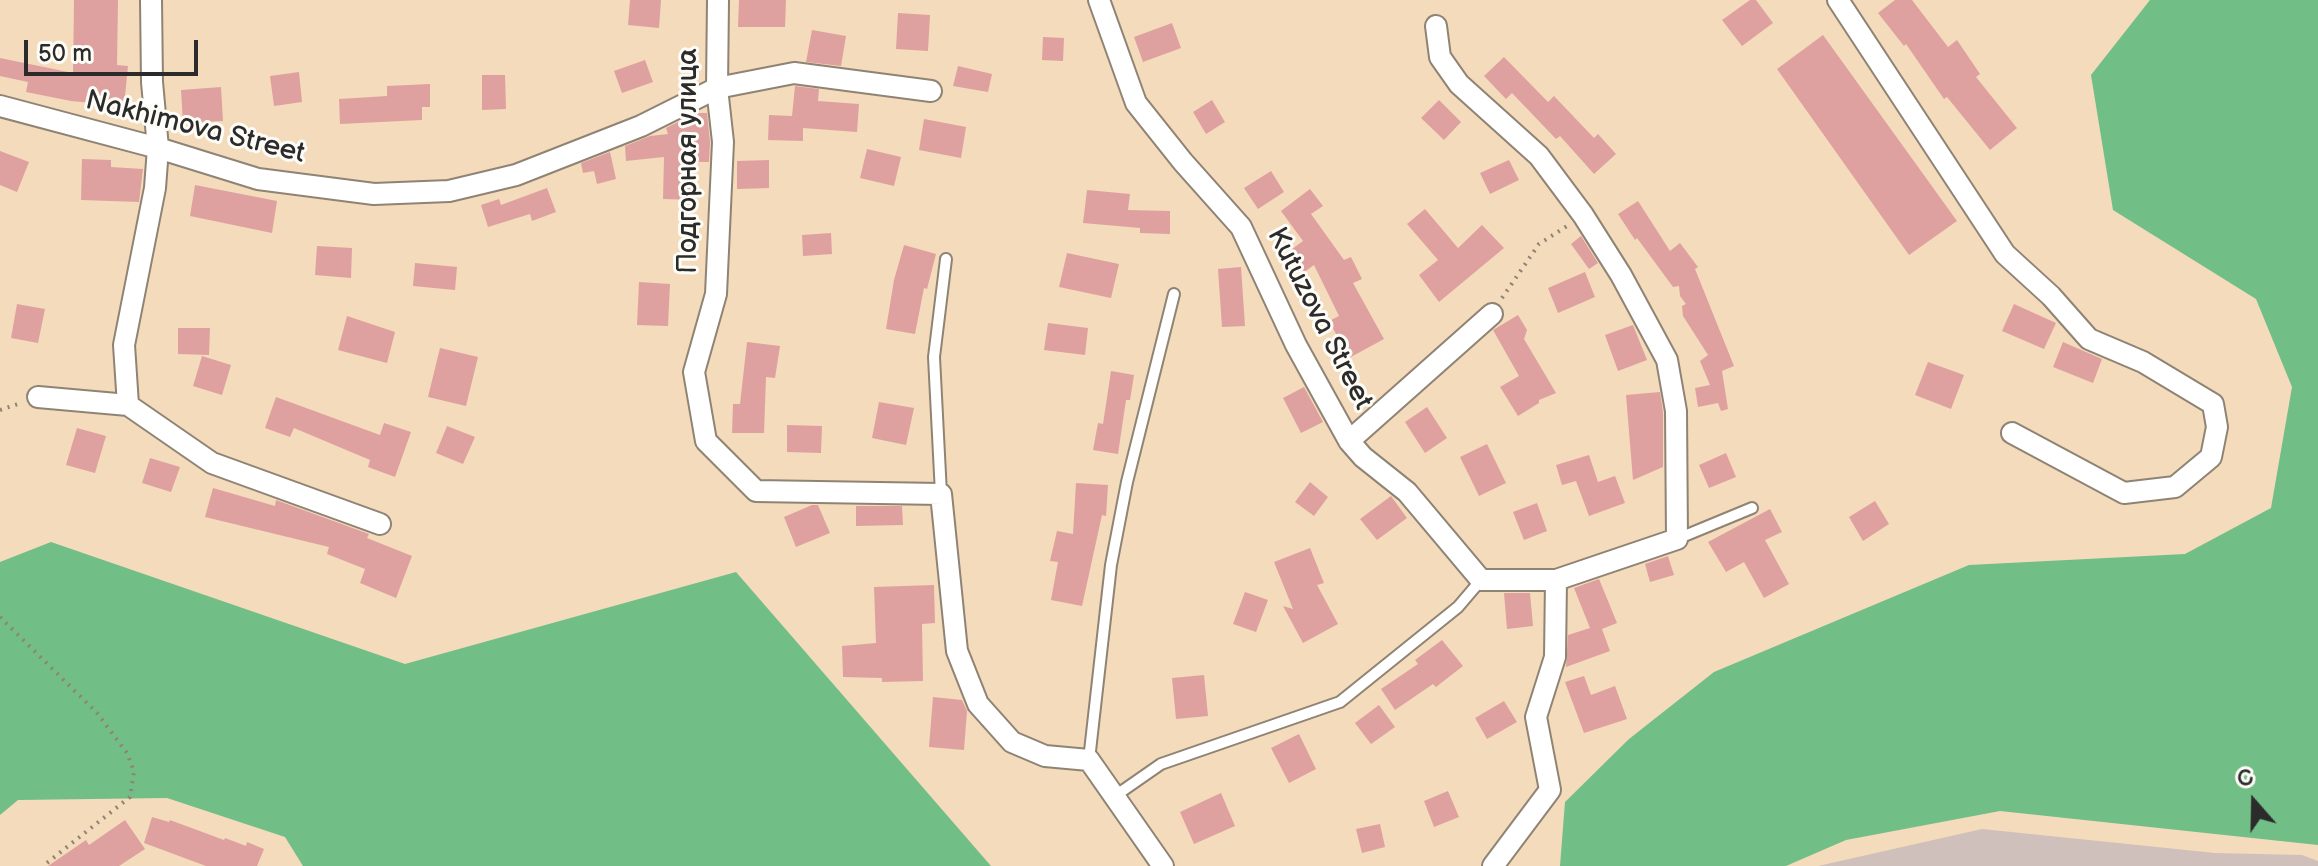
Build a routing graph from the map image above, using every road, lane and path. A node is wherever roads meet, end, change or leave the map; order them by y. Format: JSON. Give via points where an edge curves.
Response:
{"nodes":[{"id":1,"x":151,"y":0,"type":"edge"},
{"id":2,"x":718,"y":0,"type":"edge"},
{"id":3,"x":1099,"y":0,"type":"edge"},
{"id":4,"x":1838,"y":0,"type":"edge"},
{"id":5,"x":1436,"y":26,"type":"dead end"},
{"id":6,"x":717,"y":88,"type":"junction"},
{"id":7,"x":931,"y":91,"type":"dead end"},
{"id":8,"x":0,"y":106,"type":"edge"},
{"id":9,"x":158,"y":148,"type":"junction"},
{"id":10,"x":1583,"y":215,"type":"junction"},
{"id":11,"x":946,"y":259,"type":"dead end"},
{"id":12,"x":1174,"y":294,"type":"dead end"},
{"id":13,"x":1492,"y":314,"type":"joint"},
{"id":14,"x":38,"y":397,"type":"dead end"},
{"id":15,"x":128,"y":405,"type":"junction"},
{"id":16,"x":2012,"y":433,"type":"dead end"},
{"id":17,"x":1349,"y":441,"type":"junction"},
{"id":18,"x":941,"y":494,"type":"junction"},
{"id":19,"x":1752,"y":508,"type":"dead end"},
{"id":20,"x":380,"y":524,"type":"dead end"},
{"id":21,"x":1677,"y":539,"type":"junction"},
{"id":22,"x":1481,"y":580,"type":"junction"},
{"id":23,"x":1556,"y":580,"type":"junction"},
{"id":24,"x":0,"y":617,"type":"edge"},
{"id":25,"x":1089,"y":760,"type":"junction"},
{"id":26,"x":1115,"y":796,"type":"junction"},
{"id":27,"x":43,"y":866,"type":"edge"},
{"id":28,"x":1163,"y":866,"type":"edge"},
{"id":29,"x":1493,"y":866,"type":"edge"}],
"edges":[{"from":1,"to":9,"type":"street"},
{"from":2,"to":6,"type":"street","name":"Подгорная улица"},
{"from":3,"to":17,"type":"street","name":"Kutuzova Street","via":[[1136,103],[1241,227],[1296,345]]},
{"from":4,"to":16,"type":"street","via":[[2005,254],[2089,339],[2143,362],[2213,404],[2217,427],[2211,457],[2175,487],[2124,493]]},
{"from":5,"to":10,"type":"street","via":[[1440,57],[1459,84],[1539,156]]},
{"from":6,"to":7,"type":"street","name":"Nakhimova Street","via":[[794,73]]},
{"from":6,"to":9,"type":"street","name":"Nakhimova Street","via":[[590,147],[516,175],[449,191],[374,194],[258,179]]},
{"from":6,"to":18,"type":"street","name":"Подгорная улица","via":[[723,142],[716,294],[694,372],[706,441],[756,491]]},
{"from":8,"to":9,"type":"street","name":"Nakhimova Street"},
{"from":9,"to":15,"type":"street","via":[[124,345]]},
{"from":10,"to":13,"type":"path","via":[[1539,244]]},
{"from":10,"to":21,"type":"street","via":[[1667,360],[1676,411]]},
{"from":11,"to":18,"type":"lane","via":[[934,357]]},
{"from":12,"to":25,"type":"lane","via":[[1111,565]]},
{"from":13,"to":17,"type":"street"},
{"from":14,"to":15,"type":"street"},
{"from":15,"to":20,"type":"street","via":[[212,463]]},
{"from":17,"to":22,"type":"street","name":"Kutuzova Street","via":[[1407,492]]},
{"from":18,"to":25,"type":"street","via":[[957,651],[978,704],[1012,742],[1045,756]]},
{"from":19,"to":21,"type":"lane"},
{"from":21,"to":23,"type":"street"},
{"from":22,"to":23,"type":"street"},
{"from":22,"to":26,"type":"lane","via":[[1458,607],[1340,702],[1161,764]]},
{"from":23,"to":29,"type":"street","via":[[1555,657],[1536,717],[1550,790]]},
{"from":24,"to":27,"type":"path","via":[[97,713],[134,771],[130,797]]},
{"from":25,"to":26,"type":"street"},
{"from":26,"to":28,"type":"street"}]}
